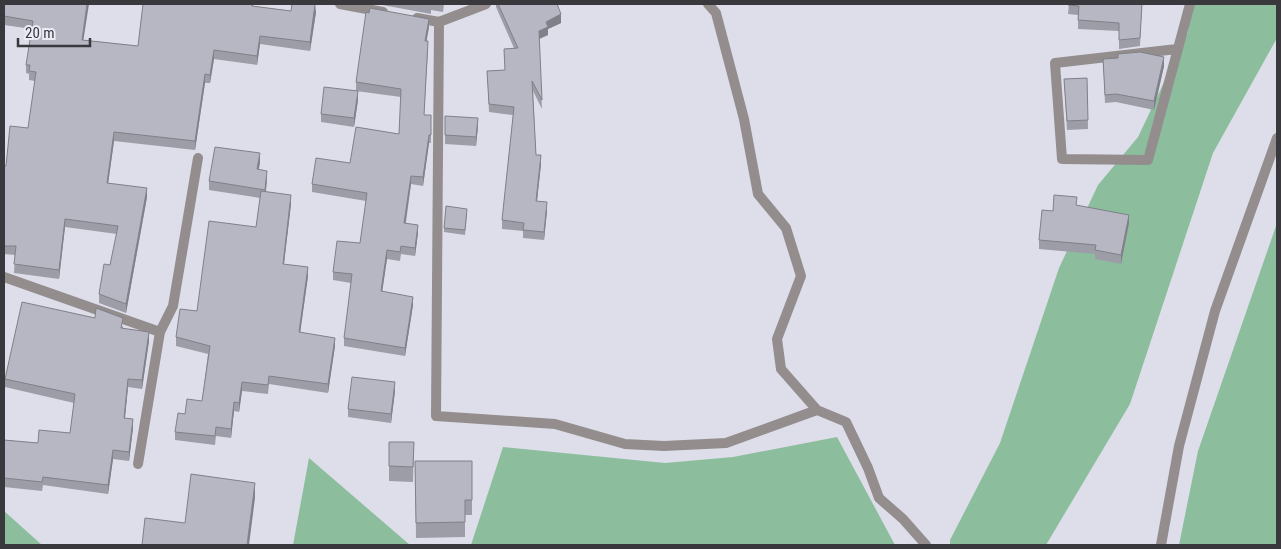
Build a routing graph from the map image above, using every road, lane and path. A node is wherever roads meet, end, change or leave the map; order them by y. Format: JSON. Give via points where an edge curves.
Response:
{"nodes":[{"id":1,"x":342,"y":4,"type":"edge"},
{"id":2,"x":486,"y":4,"type":"edge"},
{"id":3,"x":708,"y":4,"type":"edge"},
{"id":4,"x":1190,"y":4,"type":"edge"},
{"id":5,"x":440,"y":22,"type":"junction"},
{"id":6,"x":1177,"y":49,"type":"junction"},
{"id":7,"x":1277,"y":138,"type":"edge"},
{"id":8,"x":198,"y":158,"type":"dead end"},
{"id":9,"x":4,"y":277,"type":"edge"},
{"id":10,"x":160,"y":332,"type":"junction"},
{"id":11,"x":817,"y":410,"type":"junction"},
{"id":12,"x":138,"y":464,"type":"dead end"},
{"id":13,"x":926,"y":545,"type":"edge"},
{"id":14,"x":1161,"y":545,"type":"edge"}],
"edges":[{"from":1,"to":5,"type":"street"},
{"from":2,"to":5,"type":"street"},
{"from":3,"to":11,"type":"street","via":[[716,13],[744,119],[758,194],[786,228],[801,276],[777,339],[782,369]]},
{"from":4,"to":6,"type":"street"},
{"from":5,"to":11,"type":"street","via":[[436,416],[545,423],[625,444],[664,446],[726,443]]},
{"from":6,"to":6,"type":"street","via":[[1148,160],[1062,159],[1055,63]]},
{"from":7,"to":14,"type":"street","via":[[1215,311],[1179,446]]},
{"from":8,"to":10,"type":"street","via":[[173,306]]},
{"from":9,"to":10,"type":"street"},
{"from":10,"to":12,"type":"street"},
{"from":11,"to":13,"type":"street","via":[[846,422],[879,498]]}]}
